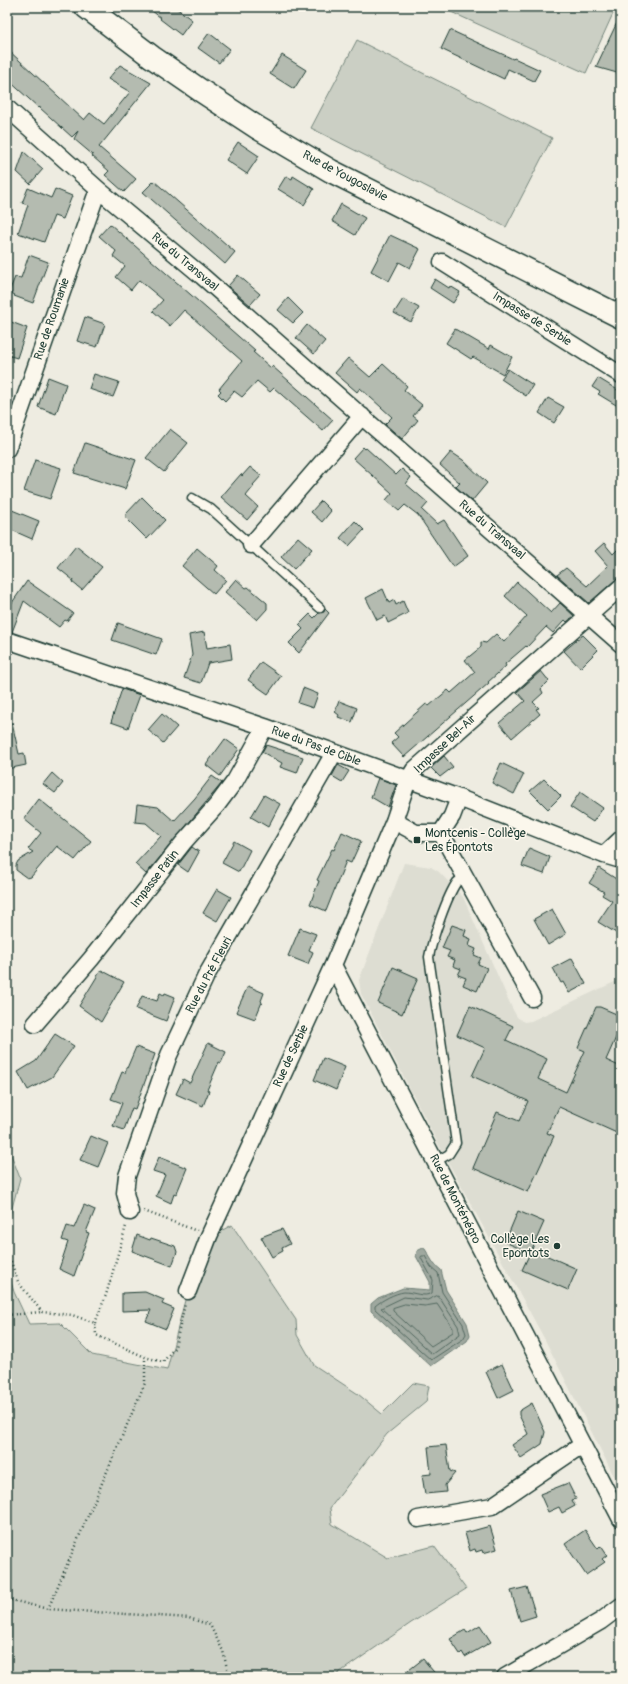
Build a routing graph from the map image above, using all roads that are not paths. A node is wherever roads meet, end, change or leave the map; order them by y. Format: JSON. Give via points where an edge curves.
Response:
{"nodes":[{"id":1,"x":86,"y":7,"type":"edge"},
{"id":2,"x":7,"y":108,"type":"edge"},
{"id":3,"x":100,"y":190,"type":"junction"},
{"id":4,"x":442,"y":262,"type":"dead end"},
{"id":5,"x":621,"y":317,"type":"edge"},
{"id":6,"x":621,"y":375,"type":"edge"},
{"id":7,"x":362,"y":416,"type":"junction"},
{"id":8,"x":7,"y":449,"type":"edge"},
{"id":9,"x":192,"y":498,"type":"dead end"},
{"id":10,"x":251,"y":545,"type":"junction"},
{"id":11,"x":621,"y":587,"type":"edge"},
{"id":12,"x":320,"y":608,"type":"dead end"},
{"id":13,"x":588,"y":616,"type":"junction"},
{"id":14,"x":7,"y":640,"type":"edge"},
{"id":15,"x":621,"y":644,"type":"edge"},
{"id":16,"x":265,"y":727,"type":"junction"},
{"id":17,"x":333,"y":752,"type":"junction"},
{"id":18,"x":408,"y":780,"type":"junction"},
{"id":19,"x":459,"y":798,"type":"junction"},
{"id":20,"x":394,"y":821,"type":"junction"},
{"id":21,"x":440,"y":833,"type":"junction"},
{"id":22,"x":621,"y":839,"type":"edge"},
{"id":23,"x":604,"y":855,"type":"junction"},
{"id":24,"x":621,"y":860,"type":"edge"},
{"id":25,"x":464,"y":876,"type":"junction"},
{"id":26,"x":333,"y":965,"type":"junction"},
{"id":27,"x":532,"y":998,"type":"dead end"},
{"id":28,"x":35,"y":1024,"type":"dead end"},
{"id":29,"x":435,"y":1162,"type":"junction"},
{"id":30,"x":130,"y":1212,"type":"road end"},
{"id":31,"x":188,"y":1291,"type":"road end"},
{"id":32,"x":582,"y":1445,"type":"junction"},
{"id":33,"x":418,"y":1519,"type":"dead end"},
{"id":34,"x":621,"y":1519,"type":"edge"},
{"id":35,"x":621,"y":1606,"type":"edge"},
{"id":36,"x":505,"y":1677,"type":"edge"}],
"edges":[{"from":1,"to":5,"type":"main road","name":"Rue de Yougoslavie","via":[[152,57],[207,94],[331,171]]},
{"from":2,"to":3,"type":"street","name":"Rue du Transvaal"},
{"from":3,"to":7,"type":"street","name":"Rue du Transvaal"},
{"from":3,"to":8,"type":"street","name":"Rue de Roumanie","via":[[95,198]]},
{"from":4,"to":6,"type":"street","name":"Impasse de Serbie"},
{"from":7,"to":10,"type":"street"},
{"from":7,"to":13,"type":"street","name":"Rue du Transvaal"},
{"from":9,"to":10,"type":"lane","via":[[212,509]]},
{"from":10,"to":12,"type":"lane"},
{"from":11,"to":13,"type":"street","name":"Impasse Bel-Air"},
{"from":13,"to":15,"type":"street","name":"Rue du Transvaal"},
{"from":13,"to":18,"type":"street","name":"Impasse Bel-Air","via":[[414,770]]},
{"from":14,"to":16,"type":"street","name":"Rue du Pas de Cible"},
{"from":16,"to":17,"type":"street","name":"Rue du Pas de Cible"},
{"from":16,"to":28,"type":"street","name":"Impasse Patin","via":[[235,781],[217,805],[183,843],[92,959]]},
{"from":17,"to":18,"type":"street","name":"Rue du Pas de Cible"},
{"from":17,"to":30,"type":"street","name":"Rue du Pré Fleuri","via":[[206,976],[169,1055],[127,1176],[125,1193]]},
{"from":18,"to":19,"type":"street","name":"Rue du Pas de Cible"},
{"from":18,"to":20,"type":"street","name":"Impasse Bel-Air"},
{"from":19,"to":21,"type":"street","via":[[452,816]]},
{"from":19,"to":23,"type":"street","name":"Rue du Pas de Cible"},
{"from":20,"to":21,"type":"street","via":[[416,833]]},
{"from":20,"to":26,"type":"street","name":"Rue de Serbie"},
{"from":21,"to":25,"type":"street"},
{"from":22,"to":23,"type":"street"},
{"from":23,"to":24,"type":"street","name":"Rue du Pas de Cible"},
{"from":25,"to":27,"type":"street"},
{"from":25,"to":29,"type":"lane","via":[[458,881],[450,897],[429,957],[456,1143],[449,1154]]},
{"from":26,"to":29,"type":"street","name":"Rue de Monténégro"},
{"from":26,"to":31,"type":"street","name":"Rue de Serbie","via":[[209,1236]]},
{"from":29,"to":32,"type":"street","name":"Rue de Monténégro"},
{"from":32,"to":33,"type":"street","via":[[492,1506]]},
{"from":32,"to":34,"type":"street","name":"Rue de Monténégro"},
{"from":35,"to":36,"type":"street","via":[[595,1625]]}]}
